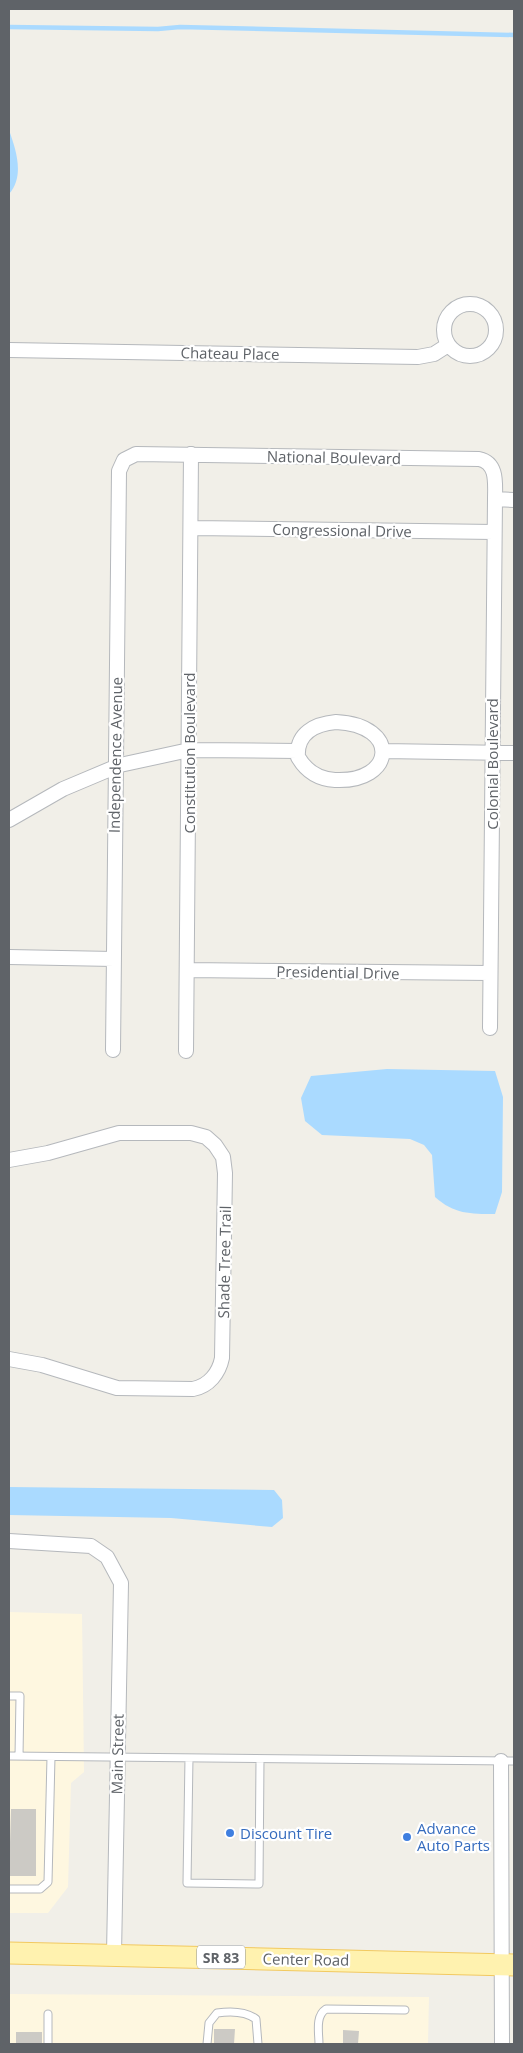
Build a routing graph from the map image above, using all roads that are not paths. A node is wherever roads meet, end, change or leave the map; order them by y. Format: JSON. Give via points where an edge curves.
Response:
{"nodes":[{"id":1,"x":448,"y":344,"type":"dead end"},
{"id":2,"x":9,"y":350,"type":"edge"},
{"id":3,"x":191,"y":454,"type":"junction"},
{"id":4,"x":124,"y":460,"type":"joint"},
{"id":5,"x":495,"y":500,"type":"junction"},
{"id":6,"x":514,"y":500,"type":"edge"},
{"id":7,"x":191,"y":528,"type":"junction"},
{"id":8,"x":494,"y":532,"type":"junction"},
{"id":9,"x":189,"y":750,"type":"junction"},
{"id":10,"x":298,"y":751,"type":"junction"},
{"id":11,"x":383,"y":751,"type":"junction"},
{"id":12,"x":493,"y":753,"type":"junction"},
{"id":13,"x":514,"y":753,"type":"edge"},
{"id":14,"x":115,"y":768,"type":"junction"},
{"id":15,"x":9,"y":820,"type":"edge"},
{"id":16,"x":9,"y":957,"type":"edge"},
{"id":17,"x":114,"y":958,"type":"junction"},
{"id":18,"x":187,"y":970,"type":"junction"},
{"id":19,"x":490,"y":973,"type":"junction"},
{"id":20,"x":490,"y":1028,"type":"dead end"},
{"id":21,"x":113,"y":1050,"type":"dead end"},
{"id":22,"x":186,"y":1051,"type":"dead end"},
{"id":23,"x":9,"y":1160,"type":"edge"},
{"id":24,"x":9,"y":1359,"type":"edge"},
{"id":25,"x":9,"y":1541,"type":"edge"},
{"id":26,"x":9,"y":1696,"type":"edge"},
{"id":27,"x":9,"y":1756,"type":"edge"},
{"id":28,"x":19,"y":1756,"type":"junction"},
{"id":29,"x":51,"y":1757,"type":"junction"},
{"id":30,"x":117,"y":1757,"type":"junction"},
{"id":31,"x":189,"y":1758,"type":"junction"},
{"id":32,"x":260,"y":1759,"type":"junction"},
{"id":33,"x":508,"y":1761,"type":"edge"},
{"id":34,"x":9,"y":1889,"type":"edge"},
{"id":35,"x":9,"y":1953,"type":"edge"},
{"id":36,"x":114,"y":1954,"type":"junction"},
{"id":37,"x":508,"y":1965,"type":"edge"},
{"id":38,"x":405,"y":2010,"type":"dead end"},
{"id":39,"x":48,"y":2014,"type":"dead end"},
{"id":40,"x":48,"y":2044,"type":"edge"},
{"id":41,"x":207,"y":2044,"type":"edge"},
{"id":42,"x":258,"y":2044,"type":"edge"},
{"id":43,"x":318,"y":2044,"type":"edge"},
{"id":44,"x":502,"y":2044,"type":"edge"}],
"edges":[{"from":1,"to":2,"type":"street","name":"Chateau Place","via":[[434,354],[418,357]]},
{"from":3,"to":4,"type":"street","name":"National Boulevard","via":[[136,454]]},
{"from":3,"to":5,"type":"street","name":"National Boulevard","via":[[479,459],[493,469]]},
{"from":3,"to":7,"type":"street","name":"Constitution Boulevard"},
{"from":4,"to":14,"type":"street","name":"Independence Avenue","via":[[118,471]]},
{"from":5,"to":6,"type":"street"},
{"from":5,"to":8,"type":"street","name":"Colonial Boulevard"},
{"from":7,"to":8,"type":"street","name":"Congressional Drive"},
{"from":7,"to":9,"type":"street","name":"Constitution Boulevard"},
{"from":8,"to":12,"type":"street","name":"Colonial Boulevard"},
{"from":9,"to":10,"type":"street"},
{"from":9,"to":14,"type":"street"},
{"from":9,"to":18,"type":"street","name":"Constitution Boulevard"},
{"from":10,"to":11,"type":"street","via":[[302,763],[311,772],[339,780],[365,776],[376,768]]},
{"from":10,"to":11,"type":"street","via":[[299,742],[306,733],[320,725],[336,722],[367,728],[378,738]]},
{"from":11,"to":12,"type":"street"},
{"from":12,"to":13,"type":"street"},
{"from":12,"to":19,"type":"street","name":"Colonial Boulevard"},
{"from":14,"to":15,"type":"street","via":[[63,789]]},
{"from":14,"to":17,"type":"street","name":"Independence Avenue"},
{"from":16,"to":17,"type":"street"},
{"from":17,"to":21,"type":"street","name":"Independence Avenue"},
{"from":18,"to":19,"type":"street","name":"Presidential Drive"},
{"from":18,"to":22,"type":"street","name":"Constitution Boulevard"},
{"from":19,"to":20,"type":"street","name":"Colonial Boulevard"},
{"from":23,"to":24,"type":"street","name":"Shade Tree Trail","via":[[62,1150],[119,1133],[195,1133],[215,1144],[223,1157],[225,1182],[222,1358],[211,1380],[193,1389],[122,1388]]},
{"from":25,"to":30,"type":"street","name":"Main Street","via":[[91,1546],[107,1557],[121,1583]]},
{"from":26,"to":28,"type":"lane","via":[[20,1696]]},
{"from":27,"to":28,"type":"lane"},
{"from":28,"to":29,"type":"lane"},
{"from":29,"to":30,"type":"lane"},
{"from":29,"to":34,"type":"lane","via":[[48,1882],[40,1889]]},
{"from":30,"to":31,"type":"lane"},
{"from":30,"to":36,"type":"street","name":"Main Street"},
{"from":31,"to":32,"type":"lane"},
{"from":31,"to":32,"type":"lane","via":[[187,1883],[259,1884]]},
{"from":32,"to":33,"type":"lane"},
{"from":33,"to":37,"type":"street"},
{"from":35,"to":36,"type":"main road","name":"Center Road","number":"SR 83"},
{"from":36,"to":37,"type":"main road","name":"Center Road","number":"SR 83"},
{"from":37,"to":44,"type":"street"},
{"from":38,"to":43,"type":"lane","via":[[326,2009],[318,2021]]},
{"from":39,"to":40,"type":"lane"},
{"from":41,"to":42,"type":"lane","via":[[207,2029],[216,2013],[235,2012],[250,2014],[256,2019]]}]}
